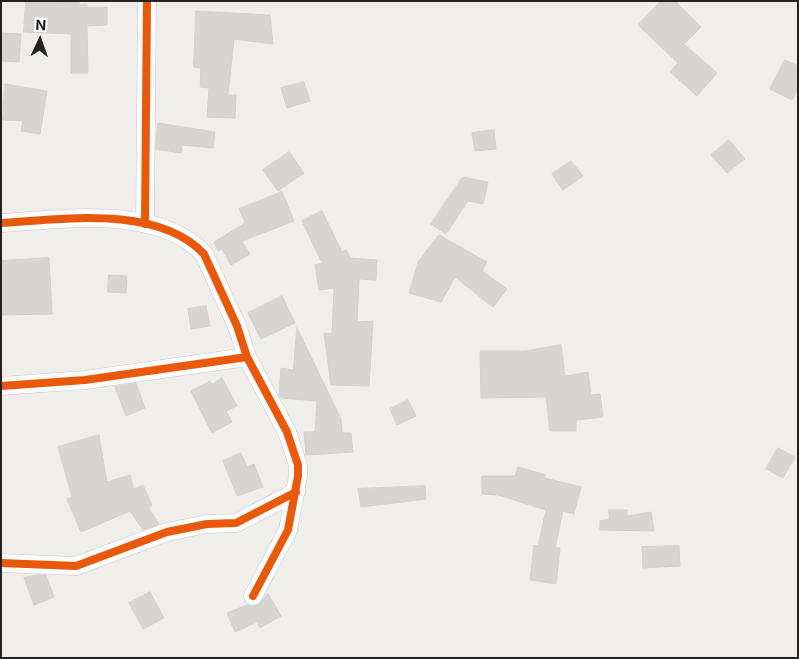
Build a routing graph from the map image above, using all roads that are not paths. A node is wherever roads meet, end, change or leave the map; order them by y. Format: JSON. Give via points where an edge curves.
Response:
{"nodes":[{"id":1,"x":147,"y":1,"type":"edge"},
{"id":2,"x":1,"y":224,"type":"edge"},
{"id":3,"x":145,"y":224,"type":"junction"},
{"id":4,"x":247,"y":357,"type":"junction"},
{"id":5,"x":1,"y":386,"type":"edge"},
{"id":6,"x":296,"y":492,"type":"junction"},
{"id":7,"x":1,"y":563,"type":"edge"},
{"id":8,"x":253,"y":596,"type":"dead end"}],
"edges":[{"from":1,"to":3,"type":"street"},
{"from":2,"to":3,"type":"street","via":[[101,218]]},
{"from":3,"to":4,"type":"street","via":[[176,234],[196,245],[204,254],[237,326]]},
{"from":4,"to":5,"type":"street","via":[[85,380]]},
{"from":4,"to":6,"type":"street","via":[[295,452]]},
{"from":6,"to":7,"type":"street","via":[[236,523],[207,524],[167,532],[76,566]]},
{"from":6,"to":8,"type":"street","via":[[288,530]]}]}
